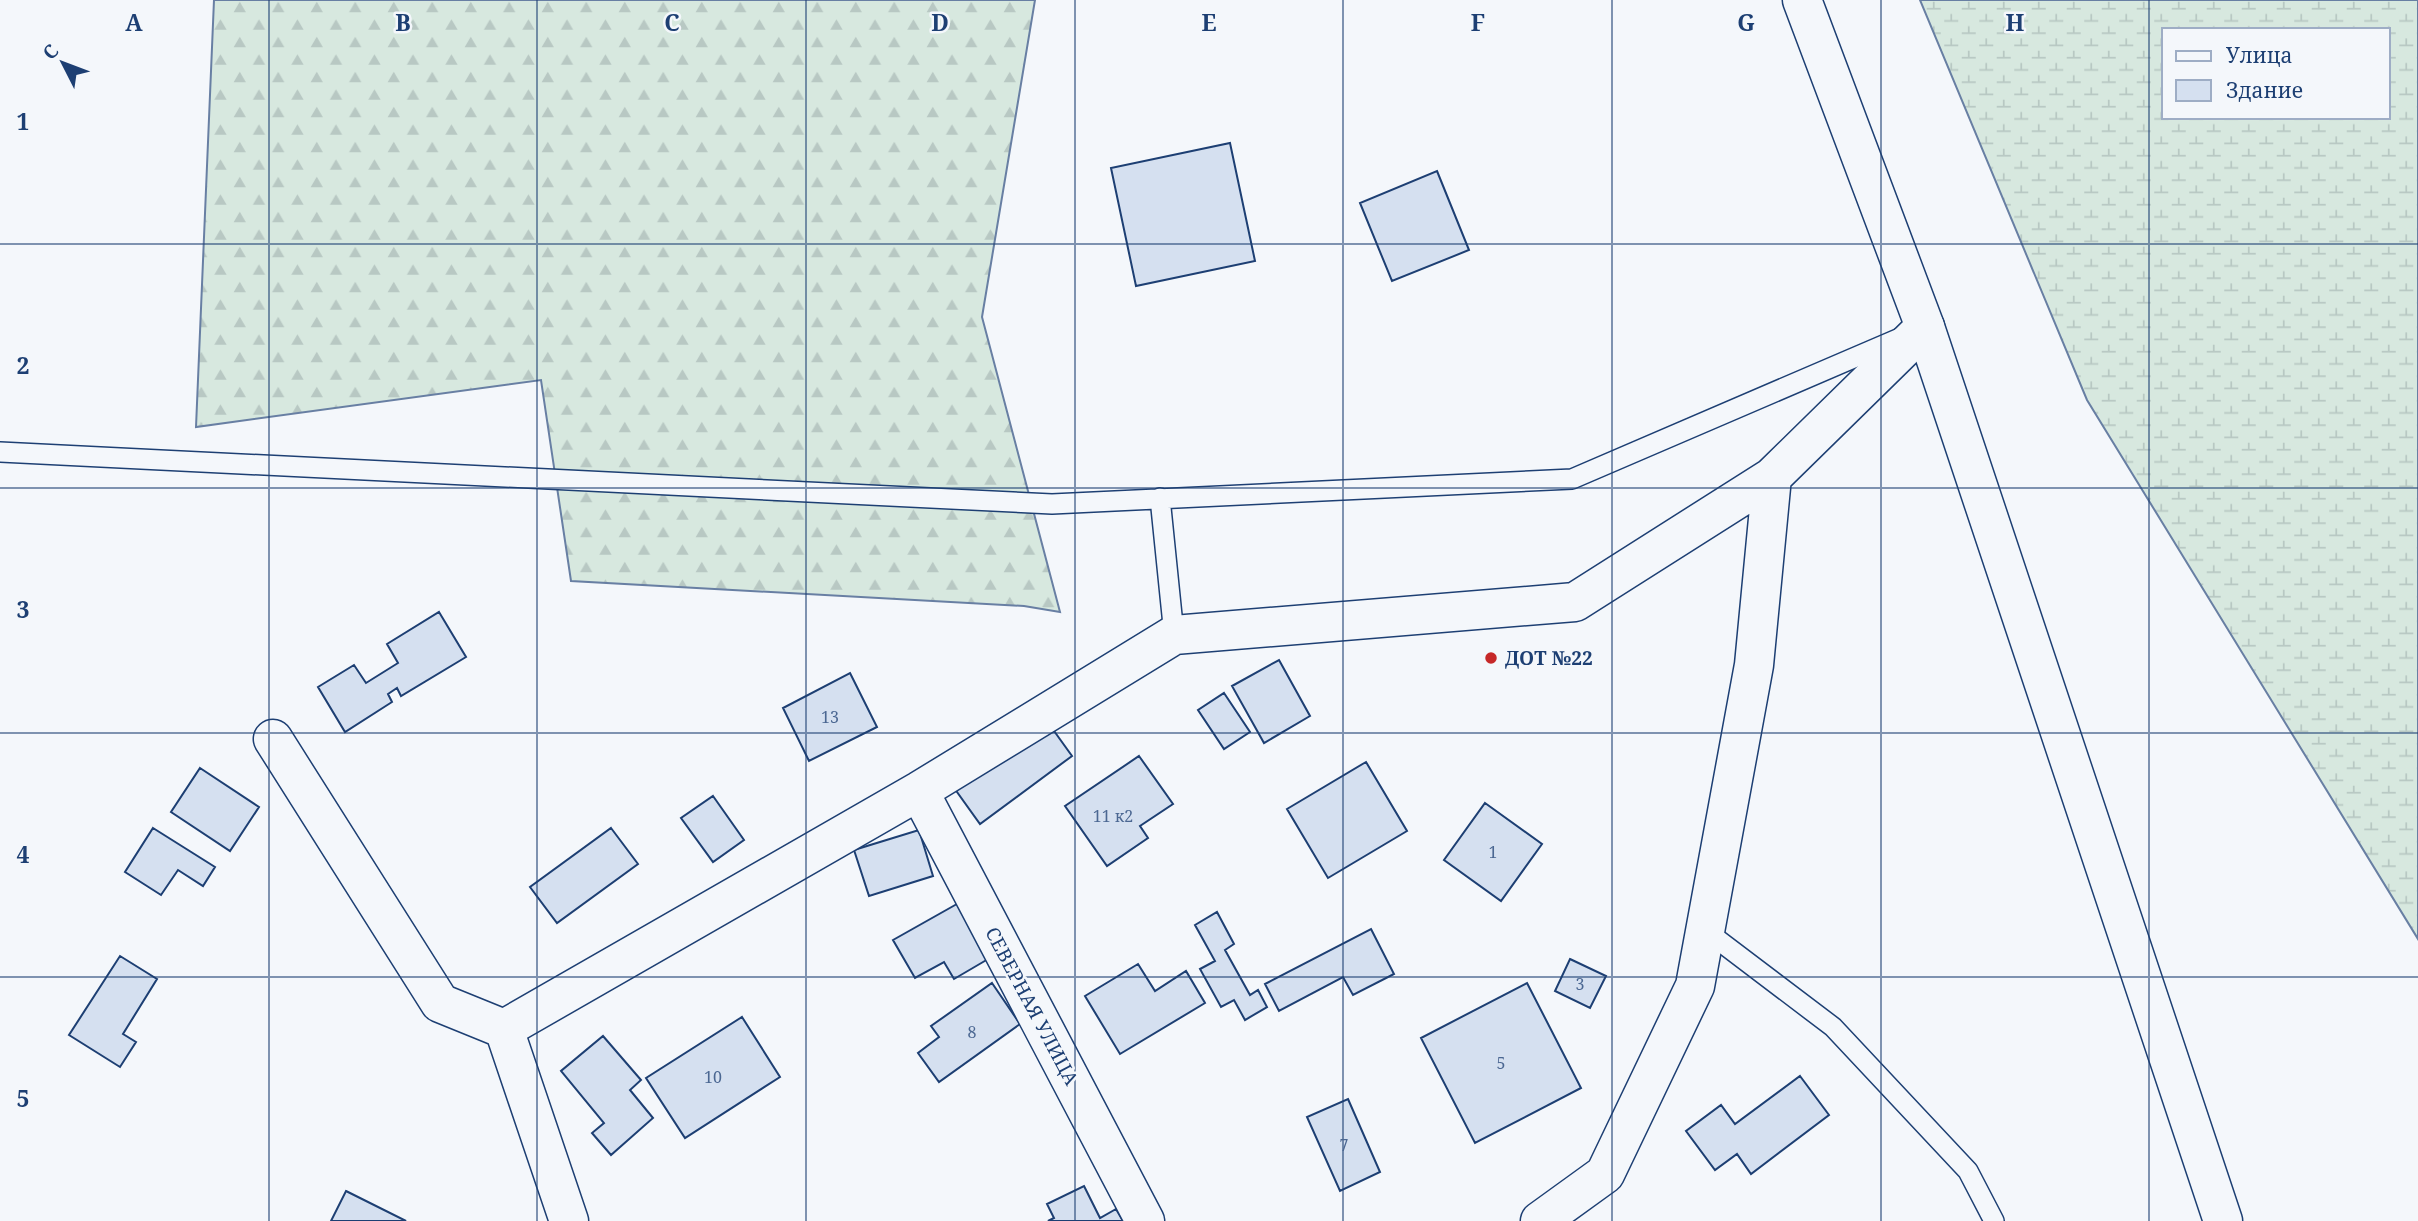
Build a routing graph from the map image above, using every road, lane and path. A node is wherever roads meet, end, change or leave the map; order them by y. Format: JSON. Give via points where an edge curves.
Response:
{"nodes":[{"id":1,"x":1802,"y":0,"type":"edge"},
{"id":2,"x":1925,"y":327,"type":"junction"},
{"id":3,"x":0,"y":452,"type":"edge"},
{"id":4,"x":1772,"y":477,"type":"junction"},
{"id":5,"x":1160,"y":498,"type":"junction"},
{"id":6,"x":1174,"y":635,"type":"junction"},
{"id":7,"x":273,"y":739,"type":"dead end"},
{"id":8,"x":919,"y":791,"type":"junction"},
{"id":9,"x":1705,"y":930,"type":"junction"},
{"id":10,"x":504,"y":1029,"type":"junction"},
{"id":11,"x":569,"y":1221,"type":"edge"},
{"id":12,"x":1145,"y":1221,"type":"edge"},
{"id":13,"x":1540,"y":1221,"type":"edge"},
{"id":14,"x":1994,"y":1221,"type":"edge"},
{"id":15,"x":2223,"y":1221,"type":"edge"}],
"edges":[{"from":1,"to":2,"type":"street"},
{"from":2,"to":4,"type":"street"},
{"from":2,"to":5,"type":"lane","via":[[1572,479]]},
{"from":2,"to":15,"type":"street"},
{"from":3,"to":5,"type":"lane","via":[[1052,504]]},
{"from":4,"to":6,"type":"street","via":[[1575,602]]},
{"from":4,"to":9,"type":"street","via":[[1754,665]]},
{"from":5,"to":6,"type":"lane"},
{"from":6,"to":8,"type":"street"},
{"from":7,"to":10,"type":"street","via":[[440,1003]]},
{"from":8,"to":10,"type":"street"},
{"from":8,"to":12,"type":"street","name":"СЕВЕРНАЯ УЛИЦА"},
{"from":9,"to":13,"type":"street","via":[[1695,986],[1605,1174]]},
{"from":9,"to":14,"type":"lane","via":[[1833,1027],[1968,1171]]},
{"from":10,"to":11,"type":"street"}]}
